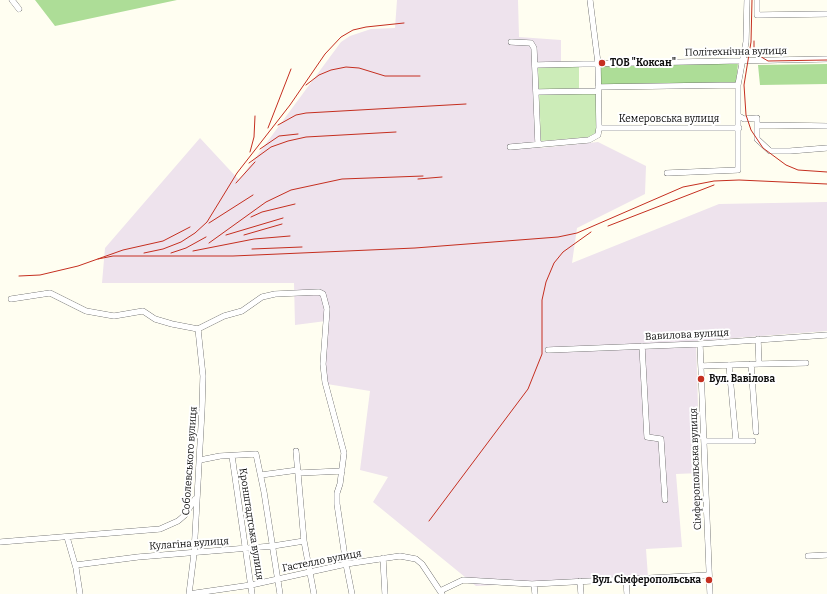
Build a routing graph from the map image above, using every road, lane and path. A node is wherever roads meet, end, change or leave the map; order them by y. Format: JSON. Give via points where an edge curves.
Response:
{"nodes":[{"id":1,"x":12,"y":0,"type":"edge"},
{"id":2,"x":590,"y":0,"type":"edge"},
{"id":3,"x":747,"y":0,"type":"edge"},
{"id":4,"x":757,"y":0,"type":"edge"},
{"id":5,"x":19,"y":9,"type":"dead end"},
{"id":6,"x":827,"y":14,"type":"edge"},
{"id":7,"x":511,"y":42,"type":"dead end"},
{"id":8,"x":827,"y":59,"type":"edge"},
{"id":9,"x":742,"y":61,"type":"junction"},
{"id":10,"x":598,"y":64,"type":"junction"},
{"id":11,"x":535,"y":65,"type":"junction"},
{"id":12,"x":738,"y":86,"type":"junction"},
{"id":13,"x":598,"y":89,"type":"junction"},
{"id":14,"x":536,"y":92,"type":"junction"},
{"id":15,"x":738,"y":116,"type":"junction"},
{"id":16,"x":757,"y":125,"type":"junction"},
{"id":17,"x":827,"y":126,"type":"edge"},
{"id":18,"x":600,"y":128,"type":"junction"},
{"id":19,"x":739,"y":128,"type":"junction"},
{"id":20,"x":538,"y":144,"type":"junction"},
{"id":21,"x":510,"y":147,"type":"dead end"},
{"id":22,"x":827,"y":148,"type":"edge"},
{"id":23,"x":667,"y":172,"type":"dead end"},
{"id":24,"x":11,"y":299,"type":"dead end"},
{"id":25,"x":198,"y":329,"type":"junction"},
{"id":26,"x":827,"y":334,"type":"edge"},
{"id":27,"x":758,"y":339,"type":"junction"},
{"id":28,"x":700,"y":344,"type":"junction"},
{"id":29,"x":642,"y":346,"type":"junction"},
{"id":30,"x":548,"y":350,"type":"dead end"},
{"id":31,"x":806,"y":363,"type":"dead end"},
{"id":32,"x":751,"y":364,"type":"junction"},
{"id":33,"x":759,"y":364,"type":"junction"},
{"id":34,"x":729,"y":365,"type":"junction"},
{"id":35,"x":701,"y":366,"type":"junction"},
{"id":36,"x":756,"y":432,"type":"dead end"},
{"id":37,"x":753,"y":440,"type":"dead end"},
{"id":38,"x":704,"y":441,"type":"junction"},
{"id":39,"x":736,"y":441,"type":"junction"},
{"id":40,"x":296,"y":451,"type":"dead end"},
{"id":41,"x":232,"y":456,"type":"junction"},
{"id":42,"x":200,"y":460,"type":"junction"},
{"id":43,"x":342,"y":471,"type":"junction"},
{"id":44,"x":298,"y":472,"type":"junction"},
{"id":45,"x":261,"y":475,"type":"junction"},
{"id":46,"x":196,"y":497,"type":"junction"},
{"id":47,"x":665,"y":500,"type":"dead end"},
{"id":48,"x":185,"y":515,"type":"junction"},
{"id":49,"x":195,"y":518,"type":"junction"},
{"id":50,"x":67,"y":537,"type":"junction"},
{"id":51,"x":304,"y":541,"type":"junction"},
{"id":52,"x":0,"y":542,"type":"edge"},
{"id":53,"x":273,"y":546,"type":"junction"},
{"id":54,"x":245,"y":548,"type":"junction"},
{"id":55,"x":194,"y":554,"type":"junction"},
{"id":56,"x":827,"y":555,"type":"edge"},
{"id":57,"x":808,"y":556,"type":"dead end"},
{"id":58,"x":383,"y":558,"type":"junction"},
{"id":59,"x":346,"y":564,"type":"junction"},
{"id":60,"x":76,"y":565,"type":"junction"},
{"id":61,"x":308,"y":572,"type":"junction"},
{"id":62,"x":709,"y":575,"type":"junction"},
{"id":63,"x":278,"y":578,"type":"junction"},
{"id":64,"x":626,"y":578,"type":"junction"},
{"id":65,"x":580,"y":581,"type":"junction"},
{"id":66,"x":534,"y":584,"type":"junction"},
{"id":67,"x":251,"y":585,"type":"junction"},
{"id":68,"x":441,"y":593,"type":"edge"},
{"id":69,"x":80,"y":594,"type":"edge"},
{"id":70,"x":189,"y":594,"type":"edge"},
{"id":71,"x":252,"y":594,"type":"edge"},
{"id":72,"x":280,"y":594,"type":"edge"},
{"id":73,"x":314,"y":594,"type":"edge"},
{"id":74,"x":352,"y":594,"type":"edge"},
{"id":75,"x":385,"y":594,"type":"edge"},
{"id":76,"x":535,"y":594,"type":"edge"},
{"id":77,"x":581,"y":594,"type":"edge"},
{"id":78,"x":628,"y":594,"type":"edge"},
{"id":79,"x":710,"y":594,"type":"edge"}],
"edges":[{"from":1,"to":5,"type":"street"},
{"from":2,"to":10,"type":"street"},
{"from":3,"to":9,"type":"street","via":[[746,42]]},
{"from":4,"to":6,"type":"street","via":[[758,15]]},
{"from":7,"to":11,"type":"street","via":[[532,44]]},
{"from":8,"to":9,"type":"street","name":"Політехнічна вулиця"},
{"from":9,"to":10,"type":"street","name":"Політехнічна вулиця"},
{"from":9,"to":12,"type":"street"},
{"from":10,"to":11,"type":"street","name":"Політехнічна вулиця"},
{"from":10,"to":13,"type":"street"},
{"from":11,"to":14,"type":"street"},
{"from":12,"to":13,"type":"street"},
{"from":12,"to":15,"type":"street"},
{"from":13,"to":14,"type":"street"},
{"from":13,"to":18,"type":"street"},
{"from":14,"to":20,"type":"street"},
{"from":15,"to":16,"type":"street","via":[[744,119],[757,118]]},
{"from":15,"to":19,"type":"street"},
{"from":16,"to":17,"type":"street"},
{"from":16,"to":22,"type":"street","via":[[758,139],[770,150]]},
{"from":18,"to":19,"type":"street","name":"Кемеровська вулиця"},
{"from":18,"to":20,"type":"street","via":[[594,138]]},
{"from":19,"to":23,"type":"street","via":[[738,170]]},
{"from":20,"to":21,"type":"street"},
{"from":24,"to":25,"type":"street","via":[[50,293],[86,311],[114,316],[143,311],[155,319]]},
{"from":25,"to":42,"type":"street","name":"Соболевського вулиця","via":[[203,376]]},
{"from":25,"to":43,"type":"street","via":[[224,316],[242,311],[262,297],[275,294],[323,294],[327,309],[325,382],[344,453]]},
{"from":26,"to":27,"type":"street","name":"Вавилова вулиця"},
{"from":27,"to":28,"type":"street","name":"Вавилова вулиця"},
{"from":27,"to":33,"type":"street"},
{"from":28,"to":29,"type":"street","name":"Вавилова вулиця"},
{"from":28,"to":35,"type":"street","name":"Сімферопольська вулиця"},
{"from":29,"to":30,"type":"street","name":"Вавилова вулиця"},
{"from":29,"to":47,"type":"street","via":[[646,437],[661,439]]},
{"from":31,"to":33,"type":"street"},
{"from":32,"to":33,"type":"street"},
{"from":32,"to":34,"type":"street"},
{"from":32,"to":36,"type":"street"},
{"from":34,"to":35,"type":"street"},
{"from":34,"to":39,"type":"street"},
{"from":35,"to":38,"type":"street","name":"Сімферопольська вулиця"},
{"from":37,"to":39,"type":"street"},
{"from":38,"to":39,"type":"street"},
{"from":38,"to":62,"type":"street","name":"Сімферопольська вулиця"},
{"from":40,"to":44,"type":"street"},
{"from":41,"to":42,"type":"street"},
{"from":41,"to":45,"type":"street","via":[[256,454]]},
{"from":41,"to":54,"type":"street","name":"Кронштадтська вулиця"},
{"from":42,"to":46,"type":"street","name":"Соболевського вулиця"},
{"from":43,"to":44,"type":"street"},
{"from":43,"to":59,"type":"street","via":[[336,493]]},
{"from":44,"to":45,"type":"street"},
{"from":44,"to":51,"type":"street"},
{"from":45,"to":53,"type":"street"},
{"from":46,"to":48,"type":"street"},
{"from":46,"to":49,"type":"street","name":"Соболевського вулиця"},
{"from":48,"to":49,"type":"street","via":[[193,515]]},
{"from":48,"to":50,"type":"street","name":"Кулагіна вулиця","via":[[160,529]]},
{"from":49,"to":55,"type":"street","name":"Соболевського вулиця"},
{"from":50,"to":52,"type":"street","name":"Кулагіна вулиця"},
{"from":50,"to":60,"type":"street"},
{"from":51,"to":53,"type":"street","name":"Кулагіна вулиця"},
{"from":51,"to":61,"type":"street"},
{"from":53,"to":54,"type":"street","name":"Кулагіна вулиця"},
{"from":53,"to":63,"type":"street"},
{"from":54,"to":55,"type":"street","name":"Кулагіна вулиця"},
{"from":54,"to":67,"type":"street","name":"Кронштадтська вулиця"},
{"from":55,"to":60,"type":"street","name":"Кулагіна вулиця","via":[[138,557]]},
{"from":55,"to":70,"type":"street","name":"Соболевського вулиця"},
{"from":56,"to":57,"type":"street"},
{"from":58,"to":59,"type":"street","name":"Гастелло вулиця"},
{"from":58,"to":68,"type":"street","name":"Гастелло вулиця","via":[[400,556],[416,559]]},
{"from":58,"to":75,"type":"street"},
{"from":59,"to":61,"type":"street","name":"Гастелло вулиця"},
{"from":59,"to":74,"type":"street"},
{"from":60,"to":69,"type":"street"},
{"from":61,"to":63,"type":"street","name":"Гастелло вулиця"},
{"from":61,"to":73,"type":"street"},
{"from":62,"to":64,"type":"street"},
{"from":62,"to":79,"type":"street","name":"Сімферопольська вулиця"},
{"from":63,"to":67,"type":"street","name":"Гастелло вулиця"},
{"from":63,"to":72,"type":"street"},
{"from":64,"to":65,"type":"street"},
{"from":64,"to":78,"type":"street"},
{"from":65,"to":66,"type":"street"},
{"from":65,"to":77,"type":"street"},
{"from":66,"to":68,"type":"street","via":[[463,580]]},
{"from":66,"to":76,"type":"street"},
{"from":67,"to":70,"type":"street","name":"Гастелло вулиця"},
{"from":67,"to":71,"type":"street","name":"Кронштадтська вулиця"}]}
